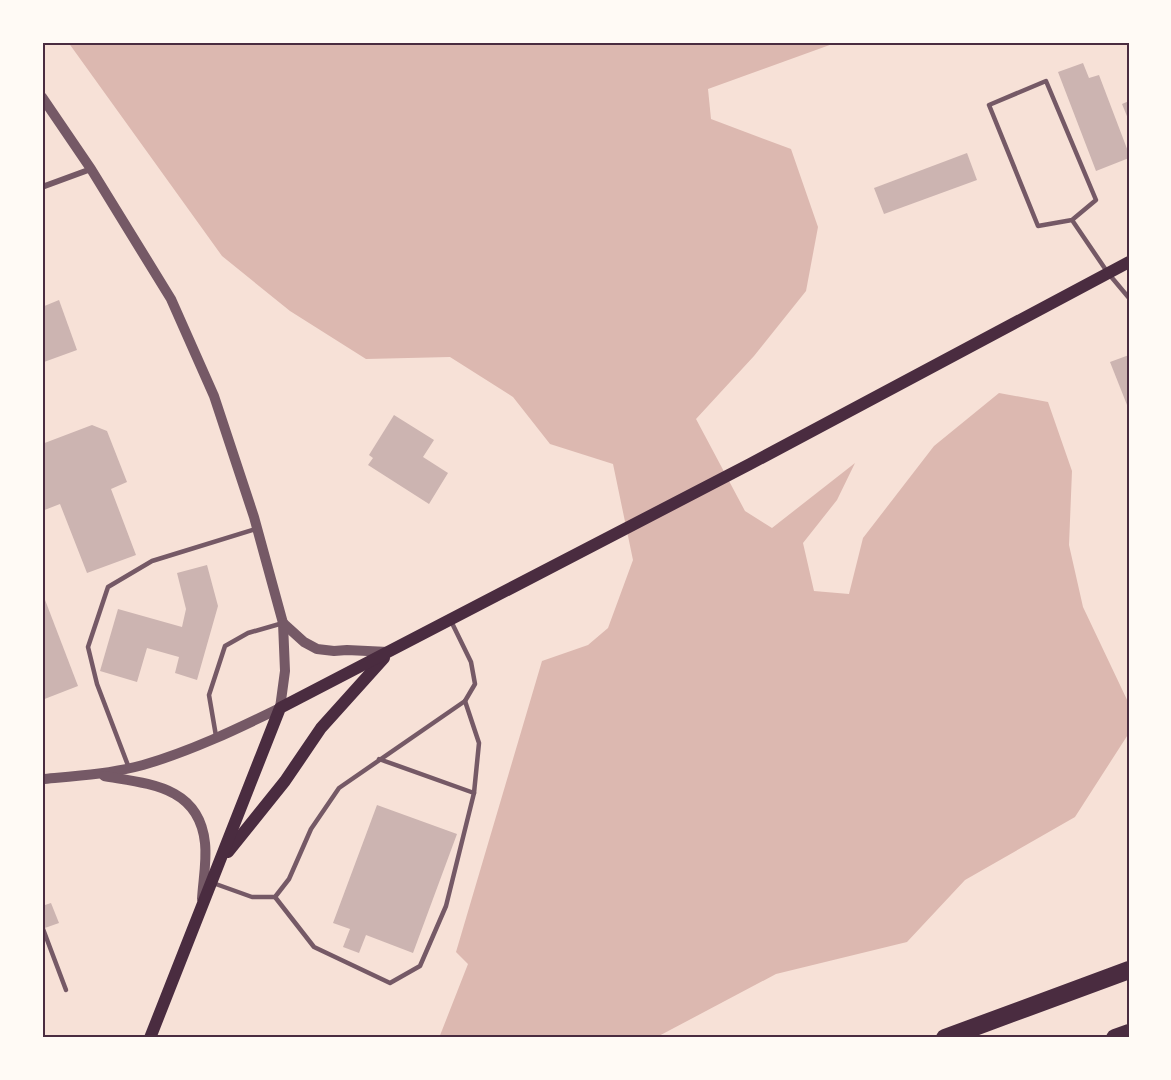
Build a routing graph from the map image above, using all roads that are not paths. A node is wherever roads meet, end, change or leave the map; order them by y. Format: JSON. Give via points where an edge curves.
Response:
{"nodes":[{"id":1,"x":42,"y":97,"type":"edge"},
{"id":2,"x":90,"y":169,"type":"junction"},
{"id":3,"x":42,"y":187,"type":"edge"},
{"id":4,"x":1072,"y":220,"type":"junction"},
{"id":5,"x":1129,"y":262,"type":"edge"},
{"id":6,"x":1108,"y":273,"type":"junction"},
{"id":7,"x":1129,"y":298,"type":"edge"},
{"id":8,"x":258,"y":529,"type":"junction"},
{"id":9,"x":451,"y":621,"type":"junction"},
{"id":10,"x":283,"y":623,"type":"junction"},
{"id":11,"x":388,"y":652,"type":"junction"},
{"id":12,"x":465,"y":700,"type":"junction"},
{"id":13,"x":280,"y":708,"type":"junction"},
{"id":14,"x":216,"y":739,"type":"junction"},
{"id":15,"x":379,"y":759,"type":"junction"},
{"id":16,"x":129,"y":768,"type":"junction"},
{"id":17,"x":94,"y":775,"type":"junction"},
{"id":18,"x":42,"y":778,"type":"edge"},
{"id":19,"x":474,"y":793,"type":"junction"},
{"id":20,"x":220,"y":863,"type":"junction"},
{"id":21,"x":212,"y":882,"type":"junction"},
{"id":22,"x":275,"y":897,"type":"junction"},
{"id":23,"x":202,"y":907,"type":"junction"},
{"id":24,"x":43,"y":929,"type":"edge"},
{"id":25,"x":1129,"y":970,"type":"edge"},
{"id":26,"x":66,"y":990,"type":"dead end"},
{"id":27,"x":1129,"y":1033,"type":"edge"},
{"id":28,"x":150,"y":1038,"type":"edge"},
{"id":29,"x":945,"y":1038,"type":"edge"},
{"id":30,"x":1115,"y":1038,"type":"edge"}],
"edges":[{"from":1,"to":2,"type":"street"},
{"from":2,"to":3,"type":"street"},
{"from":2,"to":8,"type":"street","via":[[176,309],[214,396]]},
{"from":4,"to":4,"type":"lane","via":[[1038,226],[989,105],[1046,81],[1096,200]]},
{"from":4,"to":6,"type":"lane"},
{"from":5,"to":6,"type":"main road"},
{"from":6,"to":7,"type":"lane"},
{"from":6,"to":9,"type":"main road"},
{"from":8,"to":10,"type":"street"},
{"from":8,"to":16,"type":"lane","via":[[152,561],[108,587],[88,647],[97,684]]},
{"from":9,"to":11,"type":"main road"},
{"from":9,"to":12,"type":"lane","via":[[471,662],[476,684]]},
{"from":10,"to":11,"type":"street","via":[[317,649]]},
{"from":10,"to":13,"type":"street","via":[[285,671]]},
{"from":10,"to":14,"type":"lane","via":[[248,633],[225,646],[209,695]]},
{"from":11,"to":13,"type":"main road"},
{"from":11,"to":20,"type":"main road","via":[[321,728]]},
{"from":12,"to":15,"type":"lane"},
{"from":12,"to":19,"type":"lane","via":[[479,743]]},
{"from":13,"to":14,"type":"street"},
{"from":13,"to":20,"type":"main road"},
{"from":14,"to":16,"type":"street"},
{"from":15,"to":19,"type":"lane"},
{"from":15,"to":22,"type":"lane","via":[[339,788],[311,830],[290,879]]},
{"from":16,"to":17,"type":"street"},
{"from":17,"to":18,"type":"street"},
{"from":17,"to":23,"type":"street","via":[[156,785],[180,796],[201,819],[206,845]]},
{"from":19,"to":22,"type":"lane","via":[[446,906],[420,966],[390,983],[314,948]]},
{"from":20,"to":21,"type":"main road"},
{"from":21,"to":22,"type":"lane","via":[[252,897]]},
{"from":21,"to":23,"type":"main road"},
{"from":23,"to":28,"type":"main road"},
{"from":24,"to":26,"type":"lane"},
{"from":25,"to":29,"type":"highway"},
{"from":27,"to":30,"type":"highway"}]}
